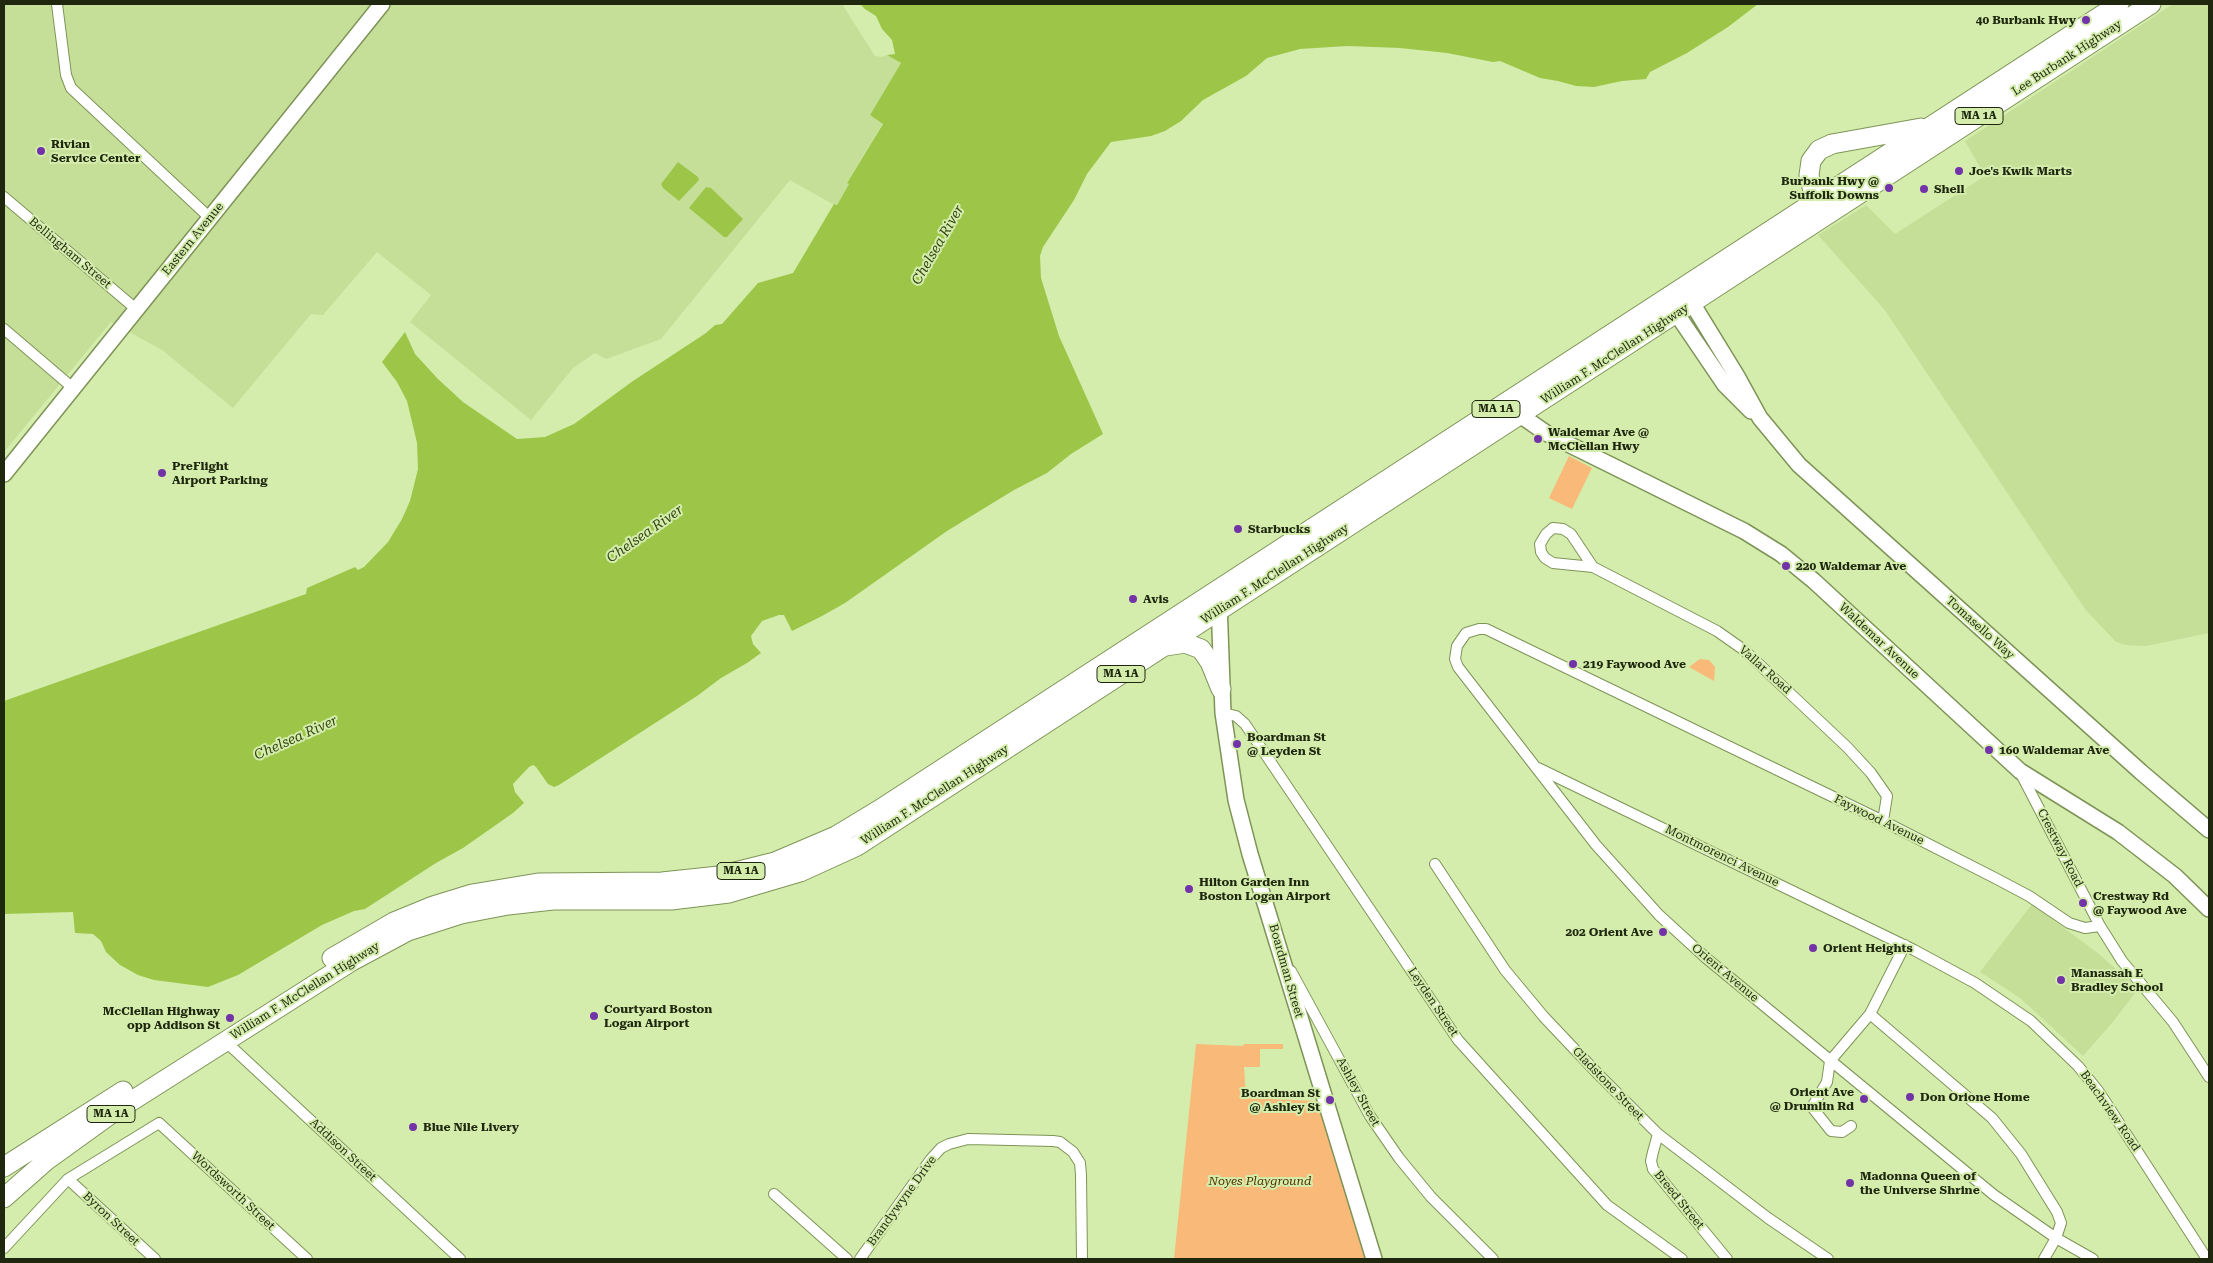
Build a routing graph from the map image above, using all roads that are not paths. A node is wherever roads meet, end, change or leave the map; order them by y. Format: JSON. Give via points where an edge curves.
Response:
{"nodes":[{"id":1,"x":57,"y":4,"type":"edge"},
{"id":2,"x":382,"y":4,"type":"edge"},
{"id":3,"x":2119,"y":4,"type":"edge"},
{"id":4,"x":2151,"y":4,"type":"edge"},
{"id":5,"x":1930,"y":127,"type":"junction"},
{"id":6,"x":4,"y":197,"type":"edge"},
{"id":7,"x":1823,"y":206,"type":"junction"},
{"id":8,"x":210,"y":218,"type":"junction"},
{"id":9,"x":1801,"y":221,"type":"junction"},
{"id":10,"x":1692,"y":303,"type":"junction"},
{"id":11,"x":1671,"y":306,"type":"junction"},
{"id":12,"x":136,"y":309,"type":"junction"},
{"id":13,"x":4,"y":329,"type":"edge"},
{"id":14,"x":73,"y":388,"type":"junction"},
{"id":15,"x":1520,"y":415,"type":"junction"},
{"id":16,"x":1760,"y":418,"type":"junction"},
{"id":17,"x":4,"y":474,"type":"edge"},
{"id":18,"x":1593,"y":567,"type":"junction"},
{"id":19,"x":1219,"y":588,"type":"junction"},
{"id":20,"x":1219,"y":609,"type":"junction"},
{"id":21,"x":1486,"y":629,"type":"joint"},
{"id":22,"x":1162,"y":647,"type":"junction"},
{"id":23,"x":1221,"y":690,"type":"junction"},
{"id":24,"x":1223,"y":713,"type":"junction"},
{"id":25,"x":1538,"y":768,"type":"junction"},
{"id":26,"x":2020,"y":771,"type":"junction"},
{"id":27,"x":1883,"y":821,"type":"junction"},
{"id":28,"x":2209,"y":830,"type":"edge"},
{"id":29,"x":1435,"y":864,"type":"dead end"},
{"id":30,"x":2209,"y":909,"type":"edge"},
{"id":31,"x":2100,"y":926,"type":"junction"},
{"id":32,"x":1905,"y":945,"type":"junction"},
{"id":33,"x":1282,"y":956,"type":"junction"},
{"id":34,"x":1870,"y":1014,"type":"junction"},
{"id":35,"x":1317,"y":1017,"type":"junction"},
{"id":36,"x":1300,"y":1018,"type":"junction"},
{"id":37,"x":225,"y":1041,"type":"junction"},
{"id":38,"x":1830,"y":1061,"type":"junction"},
{"id":39,"x":2209,"y":1077,"type":"edge"},
{"id":40,"x":1851,"y":1126,"type":"dead end"},
{"id":41,"x":1658,"y":1134,"type":"junction"},
{"id":42,"x":4,"y":1167,"type":"edge"},
{"id":43,"x":68,"y":1179,"type":"junction"},
{"id":44,"x":774,"y":1194,"type":"dead end"},
{"id":45,"x":4,"y":1198,"type":"edge"},
{"id":46,"x":2056,"y":1238,"type":"junction"},
{"id":47,"x":4,"y":1248,"type":"edge"},
{"id":48,"x":154,"y":1259,"type":"edge"},
{"id":49,"x":308,"y":1259,"type":"edge"},
{"id":50,"x":460,"y":1259,"type":"edge"},
{"id":51,"x":847,"y":1259,"type":"edge"},
{"id":52,"x":860,"y":1259,"type":"edge"},
{"id":53,"x":1082,"y":1259,"type":"edge"},
{"id":54,"x":1374,"y":1259,"type":"edge"},
{"id":55,"x":1493,"y":1259,"type":"edge"},
{"id":56,"x":1682,"y":1259,"type":"edge"},
{"id":57,"x":1727,"y":1259,"type":"edge"},
{"id":58,"x":1828,"y":1259,"type":"edge"},
{"id":59,"x":2044,"y":1259,"type":"edge"},
{"id":60,"x":2092,"y":1259,"type":"edge"},
{"id":61,"x":2207,"y":1259,"type":"edge"}],
"edges":[{"from":1,"to":8,"type":"street","via":[[71,88]]},
{"from":2,"to":8,"type":"street","name":"Eastern Avenue"},
{"from":3,"to":5,"type":"highway","name":"Lee Burbank Highway","number":"MA 1A"},
{"from":4,"to":7,"type":"highway","name":"Lee Burbank Highway","number":"MA 1A"},
{"from":5,"to":7,"type":"highway","name":"Lee Burbank Highway","number":"MA 1A"},
{"from":5,"to":7,"type":"highway","via":[[1832,144],[1819,150],[1812,159],[1809,172],[1812,187]]},
{"from":6,"to":12,"type":"street","name":"Bellingham Street"},
{"from":7,"to":9,"type":"highway","name":"Lee Burbank Highway","number":"MA 1A"},
{"from":8,"to":12,"type":"street","name":"Eastern Avenue"},
{"from":9,"to":10,"type":"highway","name":"William F. McClellan Highway","number":"MA 1A"},
{"from":9,"to":11,"type":"highway","name":"William F. McClellan Highway","number":"MA 1A"},
{"from":10,"to":11,"type":"highway","name":"William F. McClellan Highway","number":"MA 1A"},
{"from":10,"to":16,"type":"street","name":"Tomasello Way"},
{"from":11,"to":15,"type":"highway","name":"William F. McClellan Highway","number":"MA 1A"},
{"from":11,"to":16,"type":"street","name":"Tomasello Way","via":[[1724,385]]},
{"from":11,"to":19,"type":"highway","name":"William F. McClellan Highway","number":"MA 1A"},
{"from":12,"to":14,"type":"street","name":"Eastern Avenue"},
{"from":13,"to":14,"type":"street"},
{"from":14,"to":17,"type":"street","name":"Eastern Avenue"},
{"from":15,"to":20,"type":"highway","name":"William F. McClellan Highway","number":"MA 1A"},
{"from":15,"to":26,"type":"street","name":"Waldemar Avenue","via":[[1546,433],[1744,532],[1781,554]]},
{"from":16,"to":28,"type":"street","name":"Tomasello Way","via":[[1791,456],[1826,490]]},
{"from":18,"to":18,"type":"street","name":"Vallar Road","via":[[1571,534],[1563,529],[1553,528],[1540,544],[1541,552],[1548,561]]},
{"from":18,"to":27,"type":"street","name":"Vallar Road","via":[[1694,619],[1744,650],[1871,773],[1887,796]]},
{"from":19,"to":20,"type":"street","name":"Boardman Street"},
{"from":19,"to":42,"type":"highway","name":"William F. McClellan Highway","number":"MA 1A","via":[[864,820],[820,843],[767,864],[719,876],[670,882],[521,885],[472,894],[417,912],[358,942]]},
{"from":20,"to":22,"type":"highway","name":"William F. McClellan Highway","number":"MA 1A"},
{"from":20,"to":23,"type":"street","name":"Boardman Street"},
{"from":21,"to":25,"type":"street","name":"Orient Avenue","via":[[1462,636],[1455,651],[1456,663]]},
{"from":21,"to":27,"type":"street","name":"Faywood Avenue"},
{"from":22,"to":23,"type":"highway","via":[[1185,643],[1199,648],[1210,662]]},
{"from":22,"to":37,"type":"highway","name":"William F. McClellan Highway","number":"MA 1A","via":[[877,834],[836,857],[745,889],[704,897],[542,901],[497,906],[453,916],[374,948]]},
{"from":23,"to":24,"type":"street","name":"Boardman Street"},
{"from":24,"to":33,"type":"street","name":"Boardman Street","via":[[1241,822]]},
{"from":24,"to":56,"type":"street","name":"Leyden Street","via":[[1236,716],[1245,724],[1458,1040],[1607,1205]]},
{"from":25,"to":32,"type":"street","name":"Montmorenci Avenue"},
{"from":25,"to":38,"type":"street","name":"Orient Avenue","via":[[1596,845],[1648,905]]},
{"from":26,"to":30,"type":"street","name":"Waldemar Avenue","via":[[2118,832],[2175,876]]},
{"from":26,"to":31,"type":"street","name":"Crestway Road"},
{"from":27,"to":31,"type":"street","name":"Faywood Avenue","via":[[2021,892],[2069,923],[2085,928]]},
{"from":29,"to":41,"type":"street","name":"Gladstone Street","via":[[1505,970],[1544,1017]]},
{"from":31,"to":39,"type":"street","via":[[2122,961],[2173,1022]]},
{"from":32,"to":34,"type":"street"},
{"from":32,"to":61,"type":"street","name":"Beachview Road","via":[[1996,996],[2030,1021],[2078,1066],[2100,1092]]},
{"from":33,"to":35,"type":"street","name":"Ashley Street"},
{"from":33,"to":36,"type":"street","name":"Boardman Street"},
{"from":34,"to":38,"type":"street"},
{"from":34,"to":46,"type":"street","via":[[2004,1132],[2057,1212],[2061,1223]]},
{"from":35,"to":36,"type":"street"},
{"from":35,"to":55,"type":"street","name":"Ashley Street","via":[[1370,1116],[1399,1158],[1431,1197]]},
{"from":36,"to":54,"type":"street","name":"Boardman Street"},
{"from":37,"to":45,"type":"highway","name":"William F. McClellan Highway","number":"MA 1A","via":[[80,1135]]},
{"from":37,"to":50,"type":"street","name":"Addison Street"},
{"from":38,"to":40,"type":"street","via":[[1826,1082],[1812,1107],[1831,1131],[1842,1132]]},
{"from":38,"to":46,"type":"street","name":"Orient Avenue","via":[[1994,1196]]},
{"from":41,"to":57,"type":"street","name":"Breed Street","via":[[1651,1161],[1653,1170]]},
{"from":41,"to":58,"type":"street","name":"Gladstone Street","via":[[1768,1218]]},
{"from":43,"to":47,"type":"street"},
{"from":43,"to":48,"type":"street","name":"Byron Street"},
{"from":43,"to":49,"type":"street","name":"Wordsworth Street","via":[[159,1123]]},
{"from":44,"to":51,"type":"street"},
{"from":46,"to":59,"type":"street"},
{"from":46,"to":60,"type":"street","name":"Orient Avenue"},
{"from":52,"to":53,"type":"street","name":"Brandywyne Drive","via":[[930,1159],[941,1148],[968,1139],[1053,1140],[1073,1152],[1080,1163]]}]}
